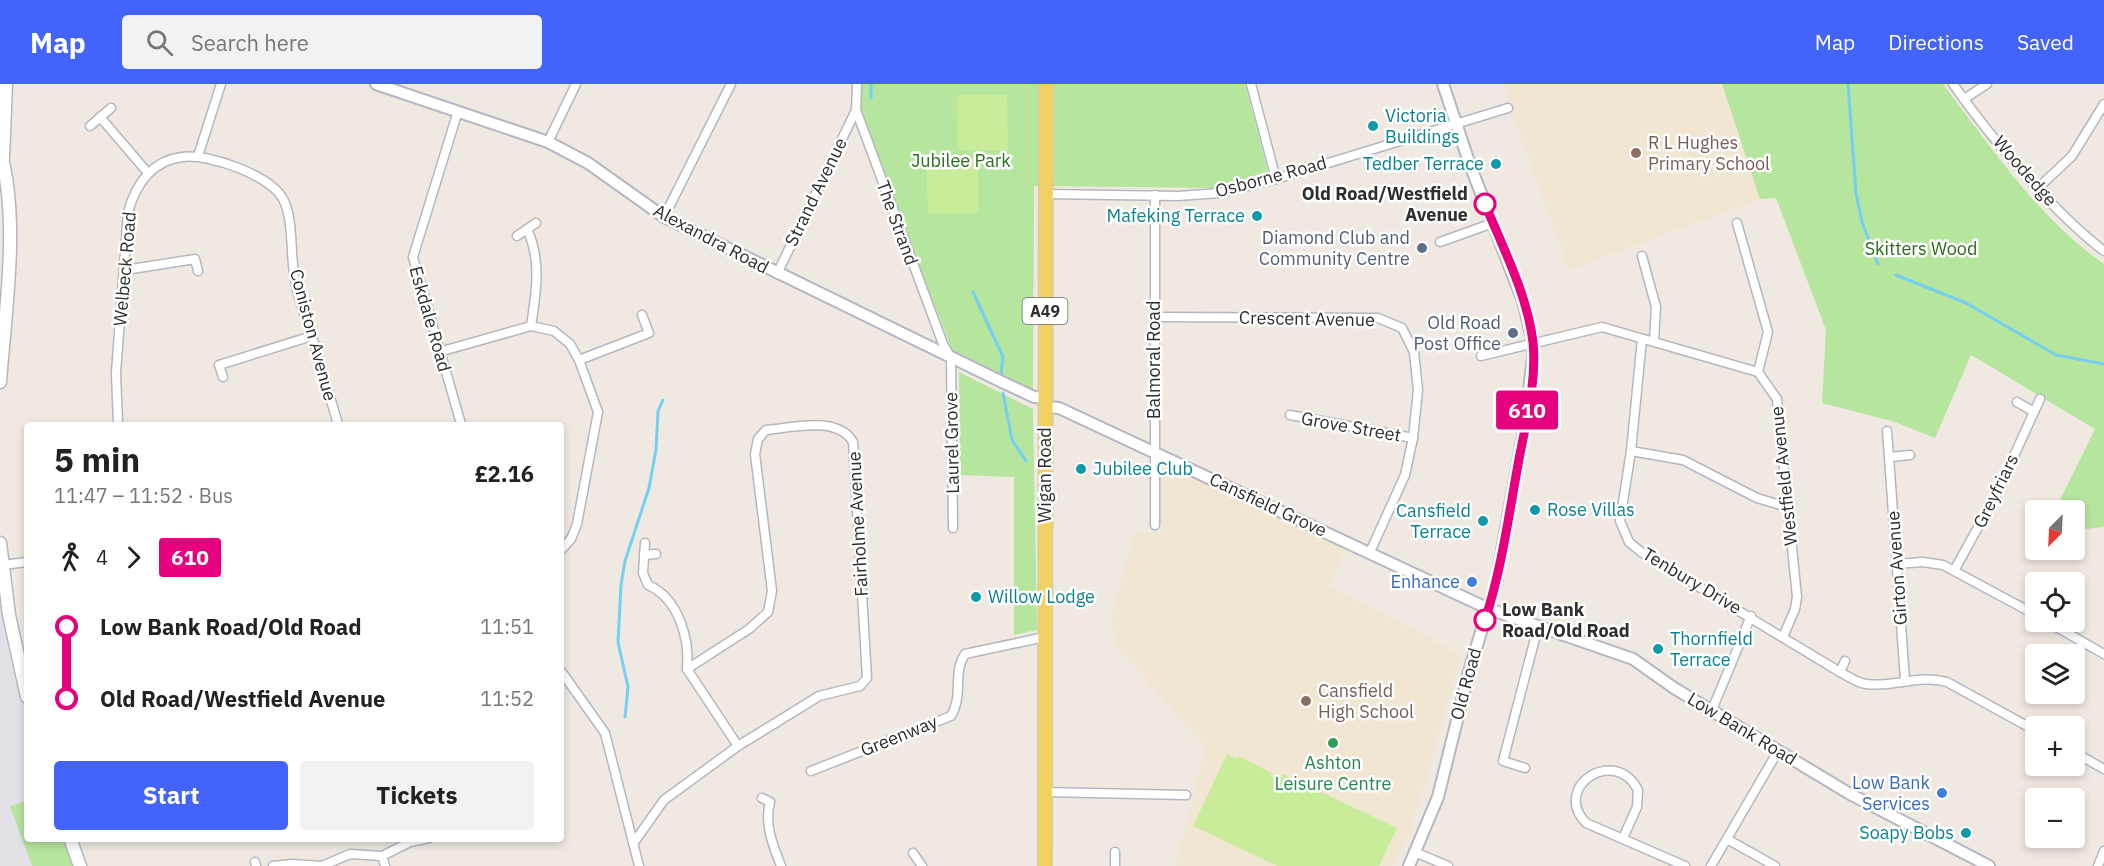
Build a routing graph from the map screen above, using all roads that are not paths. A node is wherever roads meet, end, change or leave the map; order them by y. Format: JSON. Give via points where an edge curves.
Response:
{"nodes":[{"id":1,"x":6,"y":84,"type":"edge"},
{"id":2,"x":221,"y":84,"type":"edge"},
{"id":3,"x":376,"y":84,"type":"edge"},
{"id":4,"x":576,"y":84,"type":"edge"},
{"id":5,"x":731,"y":84,"type":"edge"},
{"id":6,"x":857,"y":84,"type":"edge"},
{"id":7,"x":1046,"y":84,"type":"edge"},
{"id":8,"x":1251,"y":84,"type":"edge"},
{"id":9,"x":1443,"y":84,"type":"edge"},
{"id":10,"x":1953,"y":84,"type":"edge"},
{"id":11,"x":1987,"y":84,"type":"edge"},
{"id":12,"x":1964,"y":99,"type":"junction"},
{"id":13,"x":2104,"y":104,"type":"edge"},
{"id":14,"x":111,"y":108,"type":"dead end"},
{"id":15,"x":1508,"y":108,"type":"dead end"},
{"id":16,"x":856,"y":110,"type":"junction"},
{"id":17,"x":458,"y":111,"type":"junction"},
{"id":18,"x":100,"y":117,"type":"junction"},
{"id":19,"x":1455,"y":123,"type":"junction"},
{"id":20,"x":90,"y":126,"type":"dead end"},
{"id":21,"x":548,"y":142,"type":"junction"},
{"id":22,"x":2,"y":156,"type":"edge"},
{"id":23,"x":198,"y":156,"type":"junction"},
{"id":24,"x":148,"y":173,"type":"junction"},
{"id":25,"x":1276,"y":179,"type":"junction"},
{"id":26,"x":2038,"y":188,"type":"junction"},
{"id":27,"x":1045,"y":194,"type":"junction"},
{"id":28,"x":1155,"y":195,"type":"junction"},
{"id":29,"x":664,"y":217,"type":"junction"},
{"id":30,"x":536,"y":223,"type":"dead end"},
{"id":31,"x":1492,"y":223,"type":"junction"},
{"id":32,"x":1737,"y":223,"type":"dead end"},
{"id":33,"x":527,"y":230,"type":"junction"},
{"id":34,"x":517,"y":236,"type":"dead end"},
{"id":35,"x":1440,"y":242,"type":"dead end"},
{"id":36,"x":2104,"y":251,"type":"edge"},
{"id":37,"x":1642,"y":256,"type":"dead end"},
{"id":38,"x":125,"y":270,"type":"junction"},
{"id":39,"x":198,"y":271,"type":"dead end"},
{"id":40,"x":777,"y":274,"type":"junction"},
{"id":41,"x":642,"y":315,"type":"dead end"},
{"id":42,"x":1156,"y":317,"type":"junction"},
{"id":43,"x":531,"y":326,"type":"junction"},
{"id":44,"x":312,"y":336,"type":"junction"},
{"id":45,"x":1642,"y":339,"type":"junction"},
{"id":46,"x":1654,"y":341,"type":"junction"},
{"id":47,"x":1533,"y":342,"type":"junction"},
{"id":48,"x":439,"y":352,"type":"junction"},
{"id":49,"x":1481,"y":356,"type":"dead end"},
{"id":50,"x":951,"y":358,"type":"junction"},
{"id":51,"x":579,"y":360,"type":"junction"},
{"id":52,"x":1758,"y":372,"type":"junction"},
{"id":53,"x":223,"y":377,"type":"dead end"},
{"id":54,"x":0,"y":382,"type":"edge"},
{"id":55,"x":2040,"y":399,"type":"dead end"},
{"id":56,"x":1046,"y":402,"type":"junction"},
{"id":57,"x":2017,"y":402,"type":"dead end"},
{"id":58,"x":2034,"y":412,"type":"junction"},
{"id":59,"x":1290,"y":415,"type":"dead end"},
{"id":60,"x":118,"y":422,"type":"edge"},
{"id":61,"x":337,"y":422,"type":"edge"},
{"id":62,"x":460,"y":422,"type":"edge"},
{"id":63,"x":1887,"y":431,"type":"dead end"},
{"id":64,"x":1413,"y":438,"type":"junction"},
{"id":65,"x":1631,"y":451,"type":"junction"},
{"id":66,"x":1154,"y":453,"type":"junction"},
{"id":67,"x":1910,"y":455,"type":"dead end"},
{"id":68,"x":1889,"y":457,"type":"junction"},
{"id":69,"x":1787,"y":507,"type":"junction"},
{"id":70,"x":1155,"y":525,"type":"dead end"},
{"id":71,"x":953,"y":528,"type":"dead end"},
{"id":72,"x":0,"y":543,"type":"edge"},
{"id":73,"x":645,"y":543,"type":"dead end"},
{"id":74,"x":564,"y":547,"type":"edge"},
{"id":75,"x":1370,"y":552,"type":"junction"},
{"id":76,"x":656,"y":554,"type":"dead end"},
{"id":77,"x":644,"y":555,"type":"junction"},
{"id":78,"x":24,"y":562,"type":"edge"},
{"id":79,"x":3,"y":564,"type":"junction"},
{"id":80,"x":1896,"y":564,"type":"junction"},
{"id":81,"x":1955,"y":570,"type":"junction"},
{"id":82,"x":1489,"y":609,"type":"junction"},
{"id":83,"x":2025,"y":609,"type":"edge"},
{"id":84,"x":1751,"y":616,"type":"junction"},
{"id":85,"x":1538,"y":627,"type":"junction"},
{"id":86,"x":2065,"y":632,"type":"edge"},
{"id":87,"x":1045,"y":637,"type":"junction"},
{"id":88,"x":1783,"y":637,"type":"junction"},
{"id":89,"x":2104,"y":654,"type":"edge"},
{"id":90,"x":1845,"y":661,"type":"dead end"},
{"id":91,"x":687,"y":669,"type":"junction"},
{"id":92,"x":1840,"y":672,"type":"junction"},
{"id":93,"x":564,"y":674,"type":"edge"},
{"id":94,"x":1905,"y":680,"type":"junction"},
{"id":95,"x":24,"y":683,"type":"edge"},
{"id":96,"x":1712,"y":710,"type":"junction"},
{"id":97,"x":2025,"y":725,"type":"edge"},
{"id":98,"x":738,"y":746,"type":"junction"},
{"id":99,"x":1779,"y":751,"type":"junction"},
{"id":100,"x":2085,"y":758,"type":"edge"},
{"id":101,"x":1525,"y":768,"type":"dead end"},
{"id":102,"x":2104,"y":769,"type":"edge"},
{"id":103,"x":811,"y":771,"type":"dead end"},
{"id":104,"x":1045,"y":792,"type":"junction"},
{"id":105,"x":1186,"y":795,"type":"dead end"},
{"id":106,"x":762,"y":798,"type":"dead end"},
{"id":107,"x":1623,"y":838,"type":"junction"},
{"id":108,"x":1727,"y":839,"type":"junction"},
{"id":109,"x":71,"y":842,"type":"edge"},
{"id":110,"x":410,"y":842,"type":"edge"},
{"id":111,"x":635,"y":842,"type":"junction"},
{"id":112,"x":2104,"y":851,"type":"edge"},
{"id":113,"x":1115,"y":852,"type":"dead end"},
{"id":114,"x":1417,"y":852,"type":"junction"},
{"id":115,"x":914,"y":853,"type":"dead end"},
{"id":116,"x":382,"y":856,"type":"junction"},
{"id":117,"x":80,"y":866,"type":"edge"},
{"id":118,"x":273,"y":866,"type":"edge"},
{"id":119,"x":385,"y":866,"type":"edge"},
{"id":120,"x":639,"y":866,"type":"edge"},
{"id":121,"x":781,"y":866,"type":"edge"},
{"id":122,"x":922,"y":866,"type":"edge"},
{"id":123,"x":1045,"y":866,"type":"edge"},
{"id":124,"x":1115,"y":866,"type":"edge"},
{"id":125,"x":1409,"y":866,"type":"edge"},
{"id":126,"x":1448,"y":866,"type":"edge"},
{"id":127,"x":1685,"y":866,"type":"edge"},
{"id":128,"x":1711,"y":866,"type":"edge"},
{"id":129,"x":1775,"y":866,"type":"edge"},
{"id":130,"x":1989,"y":866,"type":"edge"},
{"id":131,"x":2097,"y":866,"type":"edge"}],
"edges":[{"from":1,"to":22,"type":"main road"},
{"from":2,"to":23,"type":"street"},
{"from":3,"to":17,"type":"street","name":"Alexandra Road"},
{"from":4,"to":21,"type":"street"},
{"from":5,"to":29,"type":"street"},
{"from":6,"to":16,"type":"street","name":"The Strand"},
{"from":7,"to":27,"type":"main road","name":"Wigan Road","number":"A49"},
{"from":8,"to":25,"type":"street"},
{"from":9,"to":19,"type":"street","name":"Old Road"},
{"from":10,"to":12,"type":"street","name":"Woodedge"},
{"from":11,"to":12,"type":"street"},
{"from":12,"to":26,"type":"street","name":"Woodedge"},
{"from":13,"to":26,"type":"street","via":[[2072,156]]},
{"from":14,"to":18,"type":"street"},
{"from":15,"to":19,"type":"street","name":"Osborne Road"},
{"from":16,"to":40,"type":"street","name":"Strand Avenue"},
{"from":16,"to":50,"type":"street","name":"The Strand"},
{"from":17,"to":21,"type":"street","name":"Alexandra Road"},
{"from":17,"to":48,"type":"street","name":"Eskdale Road","via":[[413,251],[414,269]]},
{"from":18,"to":20,"type":"street"},
{"from":18,"to":24,"type":"street"},
{"from":19,"to":25,"type":"street","name":"Osborne Road"},
{"from":19,"to":31,"type":"street","name":"Old Road"},
{"from":21,"to":29,"type":"street","name":"Alexandra Road","via":[[588,163]]},
{"from":22,"to":54,"type":"main road","via":[[8,190],[9,271]]},
{"from":23,"to":24,"type":"street","via":[[170,159]]},
{"from":23,"to":44,"type":"street","name":"Coniston Avenue","via":[[258,177],[284,200],[295,281]]},
{"from":24,"to":38,"type":"street","name":"Welbeck Road","via":[[137,187],[129,212]]},
{"from":25,"to":28,"type":"street","name":"Osborne Road","via":[[1220,193]]},
{"from":26,"to":36,"type":"street","name":"Woodedge"},
{"from":27,"to":28,"type":"street","name":"Osborne Road"},
{"from":27,"to":56,"type":"main road","name":"Wigan Road","number":"A49"},
{"from":28,"to":42,"type":"street","name":"Balmoral Road"},
{"from":29,"to":40,"type":"street","name":"Alexandra Road"},
{"from":30,"to":33,"type":"street"},
{"from":31,"to":35,"type":"street"},
{"from":31,"to":47,"type":"street","name":"Old Road","via":[[1523,301]]},
{"from":32,"to":52,"type":"street","via":[[1768,332]]},
{"from":33,"to":34,"type":"street"},
{"from":33,"to":43,"type":"street","via":[[537,266]]},
{"from":37,"to":46,"type":"street","via":[[1656,307]]},
{"from":38,"to":39,"type":"street","via":[[195,259]]},
{"from":38,"to":60,"type":"street","name":"Welbeck Road","via":[[116,373]]},
{"from":40,"to":50,"type":"street","name":"Alexandra Road"},
{"from":41,"to":51,"type":"street","via":[[649,333]]},
{"from":42,"to":64,"type":"street","name":"Crescent Avenue","via":[[1378,318],[1402,328],[1414,352],[1418,390]]},
{"from":42,"to":66,"type":"street","name":"Balmoral Road"},
{"from":43,"to":48,"type":"street"},
{"from":43,"to":51,"type":"street","via":[[560,334]]},
{"from":44,"to":53,"type":"street","via":[[219,365]]},
{"from":44,"to":61,"type":"street","name":"Coniston Avenue"},
{"from":45,"to":46,"type":"street"},
{"from":45,"to":47,"type":"street","via":[[1602,327]]},
{"from":45,"to":65,"type":"street","name":"Tenbury Drive"},
{"from":46,"to":52,"type":"street"},
{"from":47,"to":49,"type":"street"},
{"from":47,"to":82,"type":"street","name":"Old Road","via":[[1525,424]]},
{"from":48,"to":62,"type":"street","name":"Eskdale Road"},
{"from":50,"to":56,"type":"street","name":"Alexandra Road"},
{"from":50,"to":71,"type":"street","name":"Laurel Grove"},
{"from":51,"to":74,"type":"street","via":[[597,406],[597,418],[577,524]]},
{"from":52,"to":69,"type":"street","name":"Westfield Avenue","via":[[1777,399]]},
{"from":55,"to":58,"type":"street","name":"Greyfriars"},
{"from":56,"to":66,"type":"street","name":"Cansfield Grove"},
{"from":56,"to":87,"type":"main road","name":"Wigan Road","number":"A49"},
{"from":57,"to":58,"type":"street"},
{"from":58,"to":81,"type":"street","name":"Greyfriars","via":[[1997,493]]},
{"from":59,"to":64,"type":"street","name":"Grove Street"},
{"from":63,"to":68,"type":"street","name":"Girton Avenue"},
{"from":64,"to":75,"type":"street","name":"Crescent Avenue","via":[[1405,475]]},
{"from":65,"to":69,"type":"street","via":[[1683,460],[1756,498]]},
{"from":65,"to":84,"type":"street","name":"Tenbury Drive","via":[[1620,521],[1629,542]]},
{"from":66,"to":70,"type":"street","name":"Balmoral Road"},
{"from":66,"to":75,"type":"street","name":"Cansfield Grove"},
{"from":67,"to":68,"type":"street"},
{"from":68,"to":80,"type":"street","name":"Girton Avenue"},
{"from":69,"to":88,"type":"street","name":"Westfield Avenue","via":[[1797,597]]},
{"from":72,"to":79,"type":"main road"},
{"from":73,"to":77,"type":"street"},
{"from":75,"to":82,"type":"street","name":"Cansfield Grove"},
{"from":76,"to":77,"type":"street"},
{"from":77,"to":91,"type":"street","via":[[643,573],[648,585],[663,592],[680,622],[689,647]]},
{"from":78,"to":79,"type":"street"},
{"from":79,"to":95,"type":"main road"},
{"from":80,"to":81,"type":"street","via":[[1932,562]]},
{"from":80,"to":94,"type":"street","name":"Girton Avenue"},
{"from":81,"to":83,"type":"street"},
{"from":82,"to":85,"type":"street","name":"Low Bank Road"},
{"from":82,"to":114,"type":"street","name":"Old Road","via":[[1438,798]]},
{"from":84,"to":88,"type":"street","name":"Tenbury Drive"},
{"from":84,"to":96,"type":"street"},
{"from":85,"to":96,"type":"street","name":"Low Bank Road","via":[[1633,659]]},
{"from":85,"to":101,"type":"street","via":[[1503,761]]},
{"from":86,"to":89,"type":"street"},
{"from":87,"to":103,"type":"street","name":"Greenway","via":[[965,654],[958,665],[958,703],[951,716]]},
{"from":87,"to":104,"type":"main road","name":"Wigan Road","number":"A49"},
{"from":88,"to":92,"type":"street","name":"Tenbury Drive"},
{"from":90,"to":92,"type":"street"},
{"from":91,"to":98,"type":"street"},
{"from":91,"to":98,"type":"street","name":"Fairholme Avenue","via":[[768,612],[772,591],[755,454],[758,439],[766,430],[818,425],[836,427],[850,436],[867,678],[860,686],[819,696]]},
{"from":92,"to":94,"type":"street","name":"Tenbury Drive","via":[[1865,684]]},
{"from":93,"to":111,"type":"street","via":[[605,733]]},
{"from":94,"to":97,"type":"street","name":"Tenbury Drive","via":[[1947,682]]},
{"from":96,"to":99,"type":"street","name":"Low Bank Road"},
{"from":98,"to":111,"type":"street","name":"Fairholme Avenue","via":[[664,800]]},
{"from":99,"to":108,"type":"street"},
{"from":99,"to":130,"type":"street","name":"Low Bank Road","via":[[1850,794]]},
{"from":100,"to":102,"type":"street"},
{"from":104,"to":105,"type":"street"},
{"from":104,"to":123,"type":"main road","name":"Wigan Road","number":"A49"},
{"from":106,"to":121,"type":"street","via":[[771,802],[769,833]]},
{"from":107,"to":107,"type":"street","via":[[1586,823],[1576,807],[1584,780],[1597,771],[1612,771],[1628,778],[1638,790],[1636,807]]},
{"from":107,"to":127,"type":"street"},
{"from":108,"to":128,"type":"street"},
{"from":108,"to":129,"type":"street"},
{"from":109,"to":117,"type":"main road"},
{"from":110,"to":116,"type":"street"},
{"from":111,"to":120,"type":"street"},
{"from":112,"to":131,"type":"street"},
{"from":113,"to":124,"type":"street"},
{"from":114,"to":125,"type":"street","name":"Old Road"},
{"from":114,"to":126,"type":"street"},
{"from":115,"to":122,"type":"street"},
{"from":116,"to":118,"type":"street","via":[[350,855],[322,866]]},
{"from":116,"to":119,"type":"street"}]}
